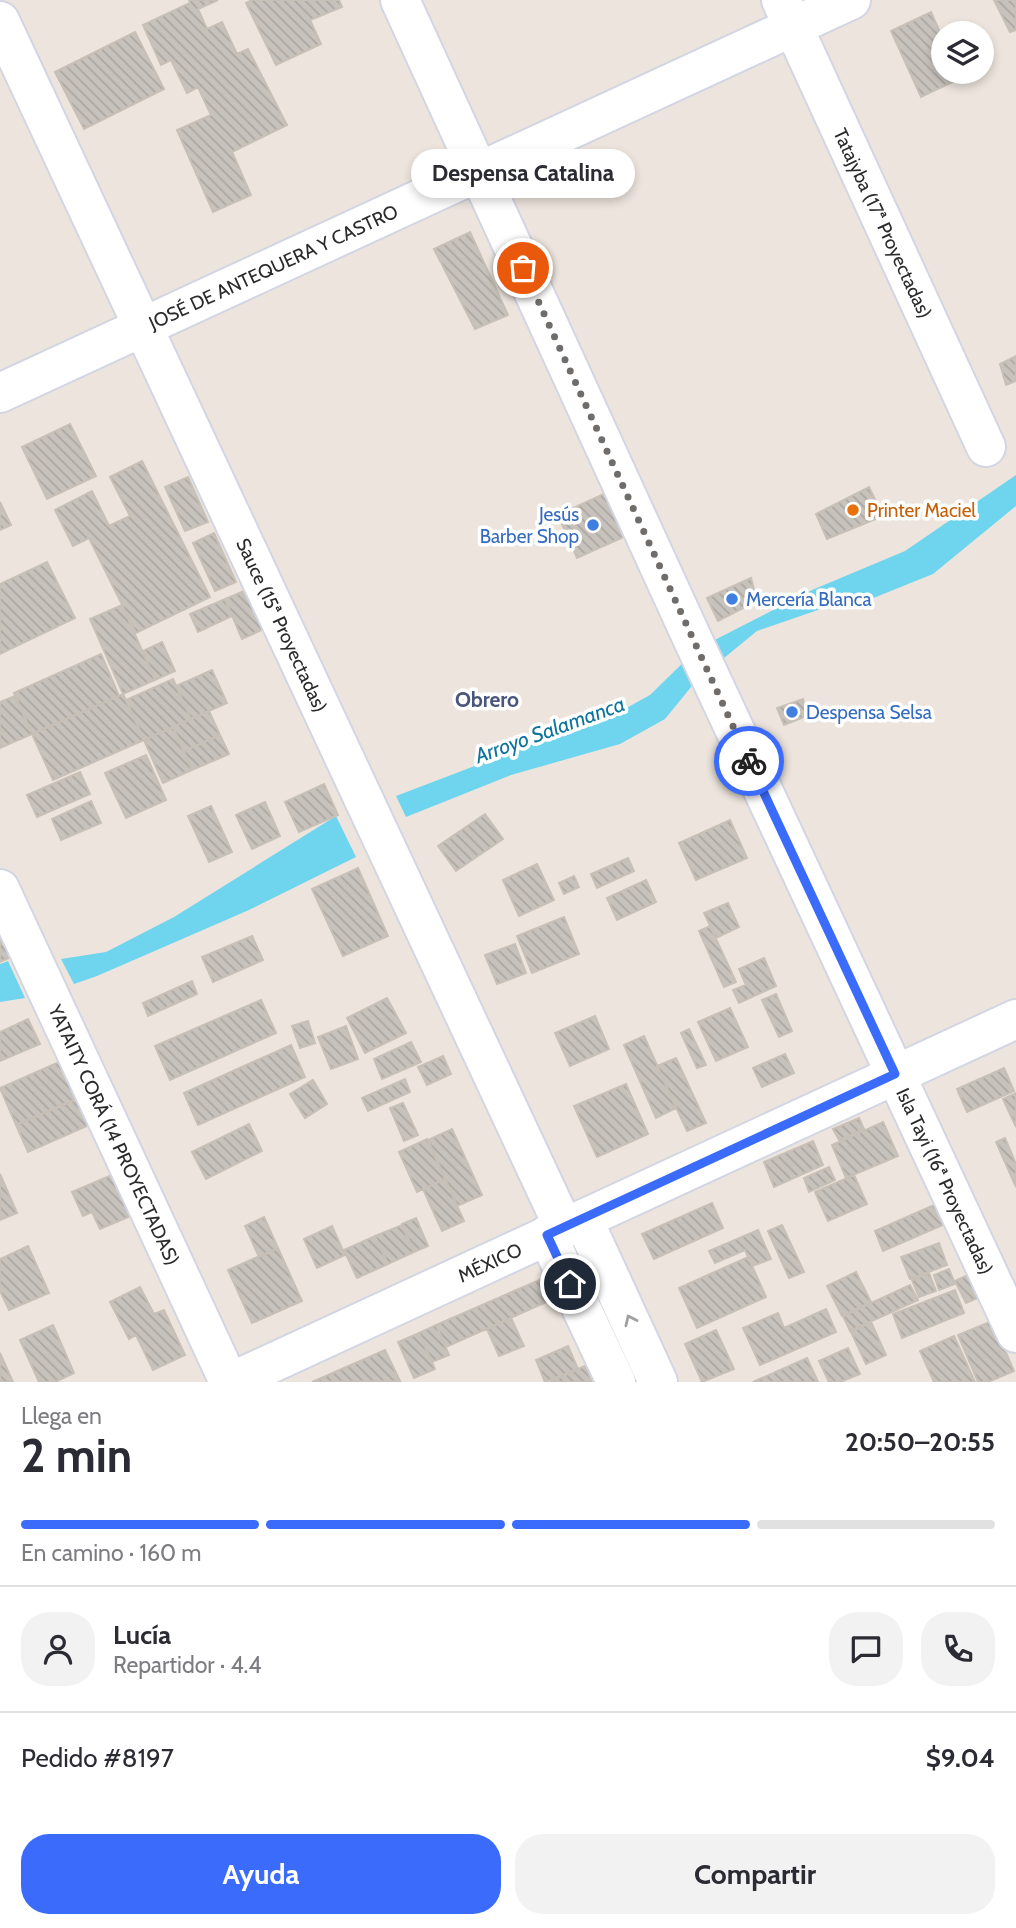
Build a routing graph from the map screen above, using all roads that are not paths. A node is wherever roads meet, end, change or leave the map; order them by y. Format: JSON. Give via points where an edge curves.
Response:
{"nodes":[{"id":1,"x":400,"y":0,"type":"edge"},
{"id":2,"x":851,"y":0,"type":"edge"},
{"id":3,"x":787,"y":13,"type":"edge"},
{"id":4,"x":0,"y":21,"type":"edge"},
{"id":5,"x":478,"y":172,"type":"junction"},
{"id":6,"x":143,"y":327,"type":"junction"},
{"id":7,"x":0,"y":393,"type":"edge"},
{"id":8,"x":985,"y":447,"type":"dead end"},
{"id":9,"x":0,"y":889,"type":"edge"},
{"id":10,"x":1016,"y":1019,"type":"edge"},
{"id":11,"x":895,"y":1074,"type":"junction"},
{"id":12,"x":565,"y":1228,"type":"junction"},
{"id":13,"x":1016,"y":1333,"type":"edge"},
{"id":14,"x":230,"y":1382,"type":"edge"},
{"id":15,"x":616,"y":1382,"type":"edge"},
{"id":16,"x":658,"y":1382,"type":"edge"}],
"edges":[{"from":1,"to":5,"type":"street","name":"Isla Tayi (16ª Proyectadas)"},
{"from":2,"to":3,"type":"street","name":"JOSÉ DE ANTEQUERA Y CASTRO"},
{"from":3,"to":5,"type":"street","name":"JOSÉ DE ANTEQUERA Y CASTRO"},
{"from":3,"to":8,"type":"street","name":"Tatajyba (17ª Proyectadas)"},
{"from":4,"to":6,"type":"street","name":"Sauce (15ª Proyectadas)"},
{"from":5,"to":6,"type":"street","name":"JOSÉ DE ANTEQUERA Y CASTRO"},
{"from":5,"to":11,"type":"street","name":"Isla Tayi (16ª Proyectadas)"},
{"from":6,"to":7,"type":"street","name":"JOSÉ DE ANTEQUERA Y CASTRO"},
{"from":6,"to":12,"type":"street","name":"Sauce (15ª Proyectadas)"},
{"from":9,"to":14,"type":"street","name":"YATAITY CORÁ (14 PROYECTADAS)"},
{"from":10,"to":11,"type":"street","name":"MÉXICO"},
{"from":11,"to":12,"type":"street","name":"MÉXICO"},
{"from":11,"to":13,"type":"street","name":"Isla Tayi (16ª Proyectadas)"},
{"from":12,"to":14,"type":"street","name":"MÉXICO"},
{"from":12,"to":15,"type":"street","name":"Sauce (15ª Proyectadas)"},
{"from":16,"to":12,"type":"street","name":"Sauce (15ª Proyectadas)","one_way":true}]}
